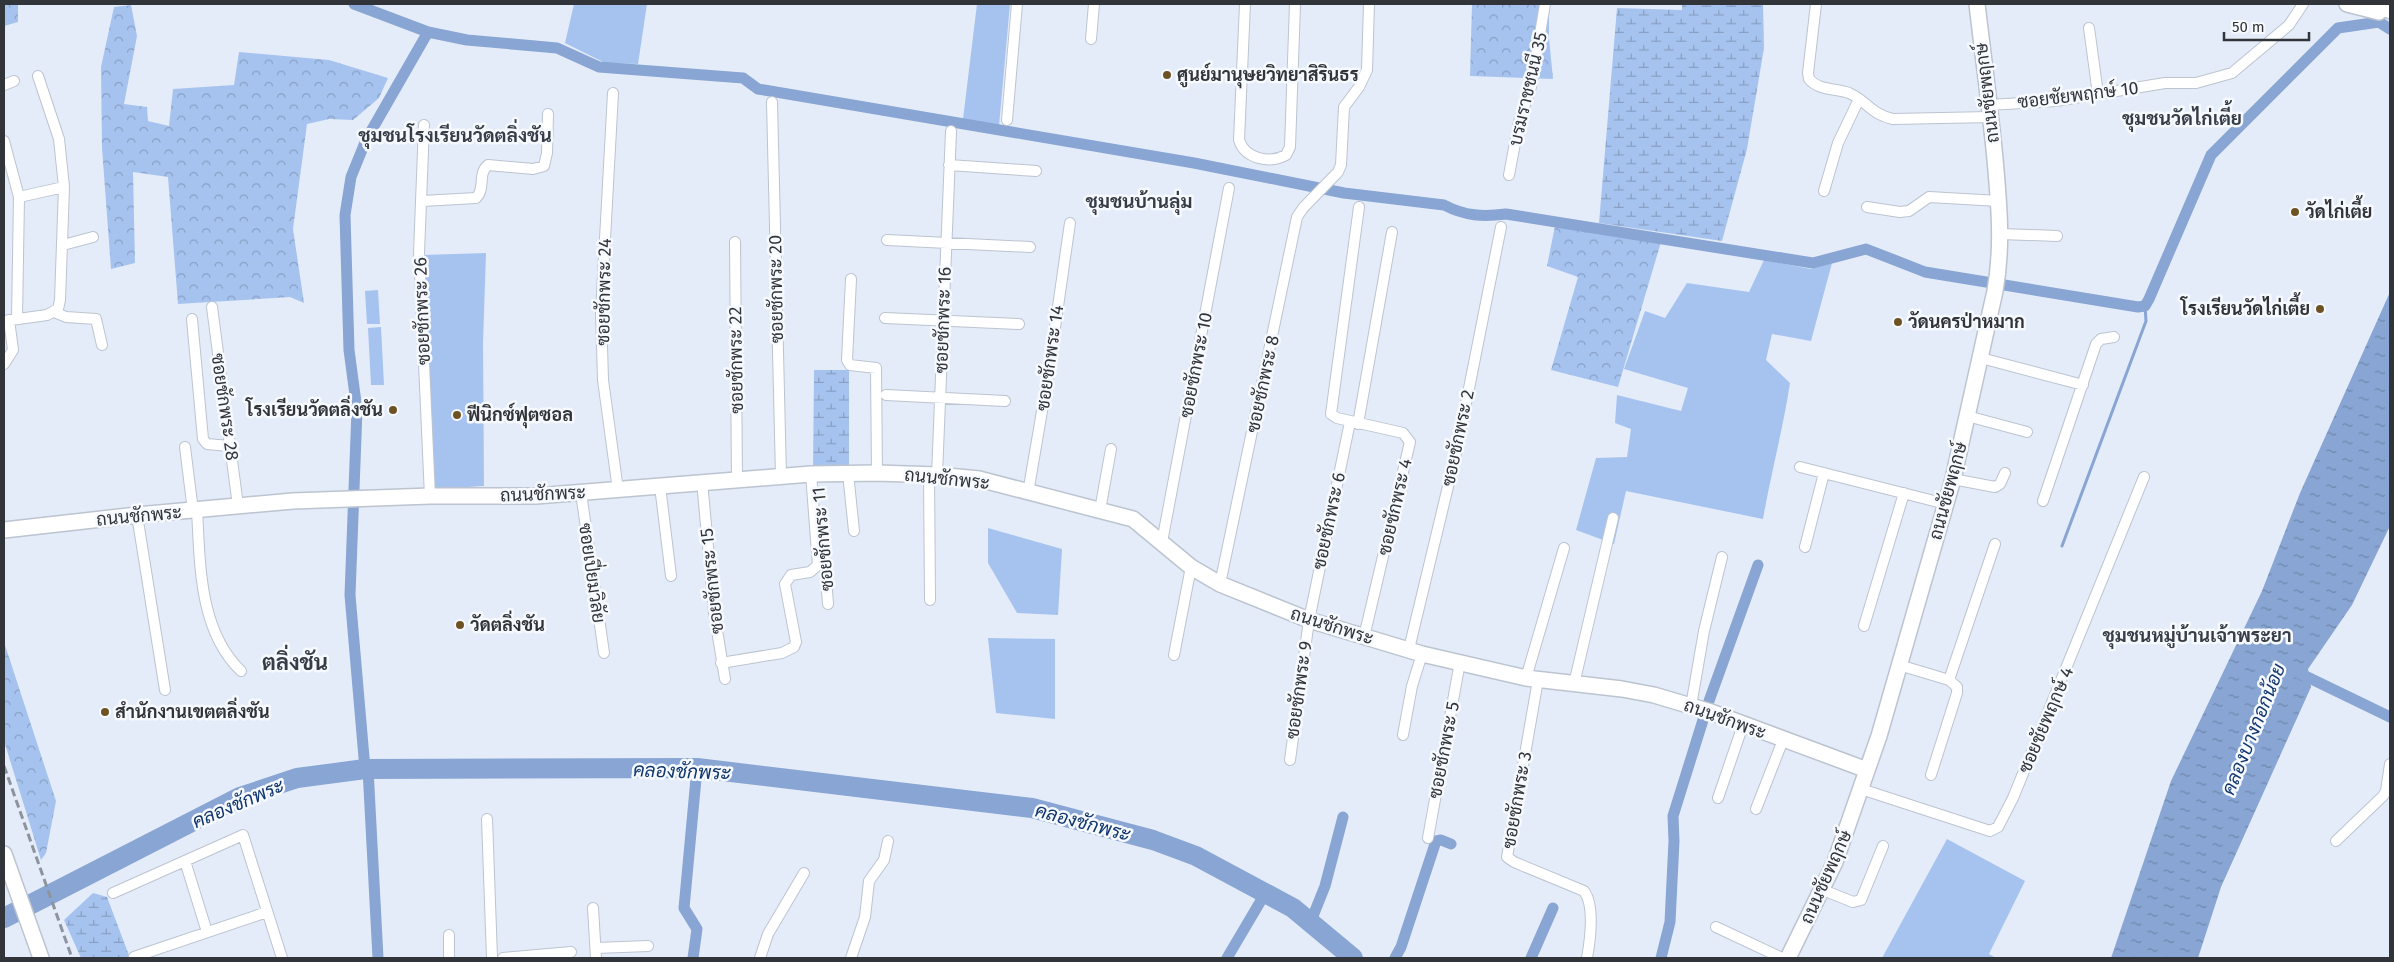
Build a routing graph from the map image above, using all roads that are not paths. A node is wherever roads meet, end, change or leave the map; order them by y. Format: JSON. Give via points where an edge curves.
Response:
{"nodes":[{"id":1,"x":1017,"y":4,"type":"edge"},
{"id":2,"x":1094,"y":4,"type":"edge"},
{"id":3,"x":1245,"y":4,"type":"edge"},
{"id":4,"x":1295,"y":4,"type":"edge"},
{"id":5,"x":1369,"y":4,"type":"edge"},
{"id":6,"x":1544,"y":4,"type":"edge"},
{"id":7,"x":1816,"y":4,"type":"edge"},
{"id":8,"x":1977,"y":4,"type":"edge"},
{"id":9,"x":2303,"y":4,"type":"edge"},
{"id":10,"x":2347,"y":4,"type":"edge"},
{"id":11,"x":2367,"y":4,"type":"edge"},
{"id":12,"x":2390,"y":10,"type":"edge"},
{"id":13,"x":2390,"y":15,"type":"edge"},
{"id":14,"x":2089,"y":28,"type":"dead end"},
{"id":15,"x":1091,"y":38,"type":"dead end"},
{"id":16,"x":38,"y":76,"type":"dead end"},
{"id":17,"x":14,"y":81,"type":"dead end"},
{"id":18,"x":4,"y":85,"type":"edge"},
{"id":19,"x":613,"y":93,"type":"dead end"},
{"id":20,"x":2098,"y":94,"type":"junction"},
{"id":21,"x":1859,"y":99,"type":"junction"},
{"id":22,"x":772,"y":102,"type":"dead end"},
{"id":23,"x":1990,"y":111,"type":"junction"},
{"id":24,"x":548,"y":114,"type":"dead end"},
{"id":25,"x":1007,"y":120,"type":"dead end"},
{"id":26,"x":424,"y":125,"type":"dead end"},
{"id":27,"x":951,"y":131,"type":"dead end"},
{"id":28,"x":4,"y":141,"type":"edge"},
{"id":29,"x":949,"y":165,"type":"junction"},
{"id":30,"x":1036,"y":171,"type":"dead end"},
{"id":31,"x":1509,"y":175,"type":"dead end"},
{"id":32,"x":64,"y":187,"type":"junction"},
{"id":33,"x":1229,"y":188,"type":"dead end"},
{"id":34,"x":1824,"y":191,"type":"dead end"},
{"id":35,"x":20,"y":197,"type":"junction"},
{"id":36,"x":1999,"y":201,"type":"junction"},
{"id":37,"x":422,"y":202,"type":"junction"},
{"id":38,"x":1359,"y":207,"type":"dead end"},
{"id":39,"x":1867,"y":207,"type":"dead end"},
{"id":40,"x":1070,"y":223,"type":"dead end"},
{"id":41,"x":1501,"y":227,"type":"dead end"},
{"id":42,"x":1392,"y":232,"type":"dead end"},
{"id":43,"x":2001,"y":234,"type":"junction"},
{"id":44,"x":2056,"y":236,"type":"dead end"},
{"id":45,"x":93,"y":237,"type":"dead end"},
{"id":46,"x":887,"y":240,"type":"dead end"},
{"id":47,"x":735,"y":242,"type":"dead end"},
{"id":48,"x":946,"y":243,"type":"junction"},
{"id":49,"x":63,"y":245,"type":"junction"},
{"id":50,"x":1030,"y":247,"type":"dead end"},
{"id":51,"x":851,"y":279,"type":"dead end"},
{"id":52,"x":212,"y":307,"type":"dead end"},
{"id":53,"x":50,"y":314,"type":"junction"},
{"id":54,"x":885,"y":318,"type":"dead end"},
{"id":55,"x":192,"y":319,"type":"dead end"},
{"id":56,"x":10,"y":320,"type":"edge"},
{"id":57,"x":945,"y":321,"type":"junction"},
{"id":58,"x":1019,"y":324,"type":"dead end"},
{"id":59,"x":2114,"y":337,"type":"dead end"},
{"id":60,"x":102,"y":345,"type":"dead end"},
{"id":61,"x":1981,"y":358,"type":"junction"},
{"id":62,"x":4,"y":364,"type":"edge"},
{"id":63,"x":2083,"y":385,"type":"junction"},
{"id":64,"x":886,"y":395,"type":"dead end"},
{"id":65,"x":940,"y":396,"type":"junction"},
{"id":66,"x":1005,"y":401,"type":"dead end"},
{"id":67,"x":1967,"y":416,"type":"junction"},
{"id":68,"x":1354,"y":422,"type":"junction"},
{"id":69,"x":2028,"y":432,"type":"dead end"},
{"id":70,"x":230,"y":446,"type":"junction"},
{"id":71,"x":185,"y":447,"type":"dead end"},
{"id":72,"x":1111,"y":449,"type":"dead end"},
{"id":73,"x":1800,"y":467,"type":"dead end"},
{"id":74,"x":877,"y":472,"type":"junction"},
{"id":75,"x":848,"y":473,"type":"junction"},
{"id":76,"x":1824,"y":473,"type":"junction"},
{"id":77,"x":814,"y":474,"type":"junction"},
{"id":78,"x":933,"y":474,"type":"junction"},
{"id":79,"x":2005,"y":474,"type":"dead end"},
{"id":80,"x":781,"y":476,"type":"junction"},
{"id":81,"x":2144,"y":477,"type":"dead end"},
{"id":82,"x":738,"y":478,"type":"junction"},
{"id":83,"x":1953,"y":479,"type":"junction"},
{"id":84,"x":702,"y":481,"type":"junction"},
{"id":85,"x":660,"y":486,"type":"junction"},
{"id":86,"x":618,"y":490,"type":"junction"},
{"id":87,"x":581,"y":493,"type":"junction"},
{"id":88,"x":1028,"y":493,"type":"junction"},
{"id":89,"x":1904,"y":493,"type":"junction"},
{"id":90,"x":430,"y":496,"type":"junction"},
{"id":91,"x":2043,"y":501,"type":"dead end"},
{"id":92,"x":1946,"y":504,"type":"junction"},
{"id":93,"x":238,"y":506,"type":"junction"},
{"id":94,"x":195,"y":510,"type":"junction"},
{"id":95,"x":1100,"y":510,"type":"junction"},
{"id":96,"x":137,"y":515,"type":"junction"},
{"id":97,"x":1614,"y":518,"type":"dead end"},
{"id":98,"x":4,"y":530,"type":"edge"},
{"id":99,"x":854,"y":531,"type":"dead end"},
{"id":100,"x":1162,"y":542,"type":"junction"},
{"id":101,"x":1996,"y":544,"type":"dead end"},
{"id":102,"x":1805,"y":547,"type":"dead end"},
{"id":103,"x":1564,"y":548,"type":"dead end"},
{"id":104,"x":1722,"y":557,"type":"dead end"},
{"id":105,"x":1191,"y":567,"type":"junction"},
{"id":106,"x":671,"y":576,"type":"dead end"},
{"id":107,"x":1220,"y":584,"type":"junction"},
{"id":108,"x":930,"y":600,"type":"dead end"},
{"id":109,"x":828,"y":604,"type":"dead end"},
{"id":110,"x":1309,"y":620,"type":"junction"},
{"id":111,"x":1864,"y":626,"type":"dead end"},
{"id":112,"x":1364,"y":637,"type":"junction"},
{"id":113,"x":1416,"y":651,"type":"junction"},
{"id":114,"x":604,"y":653,"type":"dead end"},
{"id":115,"x":1174,"y":656,"type":"dead end"},
{"id":116,"x":1460,"y":662,"type":"junction"},
{"id":117,"x":721,"y":663,"type":"junction"},
{"id":118,"x":1899,"y":665,"type":"junction"},
{"id":119,"x":241,"y":671,"type":"dead end"},
{"id":120,"x":1532,"y":679,"type":"junction"},
{"id":121,"x":725,"y":680,"type":"dead end"},
{"id":122,"x":1949,"y":680,"type":"junction"},
{"id":123,"x":1574,"y":684,"type":"junction"},
{"id":124,"x":165,"y":690,"type":"dead end"},
{"id":125,"x":1691,"y":706,"type":"junction"},
{"id":126,"x":1743,"y":724,"type":"junction"},
{"id":127,"x":1403,"y":735,"type":"dead end"},
{"id":128,"x":1783,"y":740,"type":"junction"},
{"id":129,"x":1290,"y":760,"type":"dead end"},
{"id":130,"x":2390,"y":764,"type":"edge"},
{"id":131,"x":1867,"y":770,"type":"junction"},
{"id":132,"x":1930,"y":775,"type":"dead end"},
{"id":133,"x":1861,"y":789,"type":"junction"},
{"id":134,"x":1718,"y":798,"type":"dead end"},
{"id":135,"x":1756,"y":809,"type":"dead end"},
{"id":136,"x":486,"y":820,"type":"dead end"},
{"id":137,"x":1428,"y":838,"type":"dead end"},
{"id":138,"x":2336,"y":841,"type":"dead end"},
{"id":139,"x":888,"y":842,"type":"dead end"},
{"id":140,"x":1883,"y":846,"type":"dead end"},
{"id":141,"x":4,"y":854,"type":"edge"},
{"id":142,"x":185,"y":861,"type":"junction"},
{"id":143,"x":804,"y":873,"type":"dead end"},
{"id":144,"x":1823,"y":890,"type":"junction"},
{"id":145,"x":113,"y":893,"type":"dead end"},
{"id":146,"x":593,"y":908,"type":"dead end"},
{"id":147,"x":268,"y":912,"type":"junction"},
{"id":148,"x":1716,"y":927,"type":"dead end"},
{"id":149,"x":206,"y":932,"type":"junction"},
{"id":150,"x":449,"y":935,"type":"dead end"},
{"id":151,"x":648,"y":946,"type":"dead end"},
{"id":152,"x":571,"y":952,"type":"dead end"},
{"id":153,"x":596,"y":953,"type":"edge"},
{"id":154,"x":134,"y":957,"type":"dead end"},
{"id":155,"x":41,"y":958,"type":"edge"},
{"id":156,"x":282,"y":958,"type":"edge"},
{"id":157,"x":450,"y":958,"type":"edge"},
{"id":158,"x":492,"y":958,"type":"edge"},
{"id":159,"x":503,"y":958,"type":"edge"},
{"id":160,"x":760,"y":958,"type":"edge"},
{"id":161,"x":851,"y":958,"type":"edge"},
{"id":162,"x":1587,"y":958,"type":"edge"},
{"id":163,"x":1782,"y":958,"type":"edge"},
{"id":164,"x":1788,"y":958,"type":"edge"}],
"edges":[{"from":1,"to":25,"type":"street"},
{"from":2,"to":15,"type":"street"},
{"from":3,"to":4,"type":"street","via":[[1239,140],[1249,154],[1272,160],[1286,155],[1290,147]]},
{"from":5,"to":107,"type":"street","name":"ซอยชักพระ 8","via":[[1367,70],[1344,106],[1341,165],[1297,217]]},
{"from":6,"to":31,"type":"street","name":"บรมราชชนนี 35","via":[[1531,87]]},
{"from":7,"to":21,"type":"street","name":"ซอยชัยพฤกษ์ 10","via":[[1809,79],[1815,85],[1846,92]]},
{"from":8,"to":23,"type":"street","name":"ถนนชัยพฤกษ์"},
{"from":9,"to":20,"type":"street","name":"ซอยชัยพฤกษ์ 10","via":[[2289,25],[2232,73],[2196,83],[2165,83]]},
{"from":10,"to":13,"type":"street"},
{"from":11,"to":12,"type":"main road"},
{"from":14,"to":20,"type":"street"},
{"from":16,"to":32,"type":"street","via":[[59,139]]},
{"from":17,"to":18,"type":"street"},
{"from":19,"to":86,"type":"street","name":"ซอยชักพระ 24","via":[[602,312],[603,380]]},
{"from":20,"to":23,"type":"street","name":"ซอยชัยพฤกษ์ 10"},
{"from":21,"to":23,"type":"street","name":"ซอยชัยพฤกษ์ 10","via":[[1876,114],[1893,119]]},
{"from":21,"to":34,"type":"street","via":[[1838,143]]},
{"from":22,"to":80,"type":"street","name":"ซอยชักพระ 20"},
{"from":23,"to":36,"type":"street","name":"ถนนชัยพฤกษ์"},
{"from":24,"to":37,"type":"street","via":[[546,159],[542,167],[488,165],[482,172],[481,193],[476,198]]},
{"from":26,"to":37,"type":"street","name":"ซอยชักพระ 26"},
{"from":27,"to":29,"type":"street","name":"ซอยชักพระ 16"},
{"from":28,"to":35,"type":"street"},
{"from":29,"to":30,"type":"street"},
{"from":29,"to":48,"type":"street","name":"ซอยชักพระ 16"},
{"from":32,"to":35,"type":"street"},
{"from":32,"to":49,"type":"street"},
{"from":33,"to":100,"type":"street","name":"ซอยชักพระ 10"},
{"from":35,"to":56,"type":"street"},
{"from":36,"to":39,"type":"street","via":[[1929,197],[1909,211]]},
{"from":36,"to":43,"type":"street","name":"ถนนชัยพฤกษ์"},
{"from":37,"to":90,"type":"street","name":"ซอยชักพระ 26","via":[[419,253]]},
{"from":38,"to":68,"type":"street","via":[[1330,408],[1333,416]]},
{"from":40,"to":88,"type":"street","name":"ซอยชักพระ 14"},
{"from":41,"to":113,"type":"street","name":"ซอยชักพระ 2"},
{"from":42,"to":68,"type":"street","name":"ซอยชักพระ 6"},
{"from":43,"to":44,"type":"street"},
{"from":43,"to":61,"type":"street","name":"ถนนชัยพฤกษ์","via":[[1995,291]]},
{"from":45,"to":49,"type":"street"},
{"from":46,"to":48,"type":"street"},
{"from":47,"to":82,"type":"street","name":"ซอยชักพระ 22"},
{"from":48,"to":50,"type":"street"},
{"from":48,"to":57,"type":"street","name":"ซอยชักพระ 16"},
{"from":49,"to":53,"type":"street","via":[[60,300],[58,309]]},
{"from":51,"to":74,"type":"street","via":[[847,360],[850,365],[876,368]]},
{"from":52,"to":70,"type":"street","name":"ซอยชักพระ 28"},
{"from":53,"to":56,"type":"street"},
{"from":53,"to":60,"type":"street","via":[[96,319]]},
{"from":54,"to":57,"type":"street"},
{"from":55,"to":70,"type":"street","via":[[203,439],[207,444]]},
{"from":56,"to":62,"type":"street","via":[[13,350]]},
{"from":57,"to":58,"type":"street"},
{"from":57,"to":65,"type":"street","name":"ซอยชักพระ 16"},
{"from":59,"to":63,"type":"street","via":[[2101,339],[2096,344]]},
{"from":61,"to":63,"type":"street"},
{"from":61,"to":67,"type":"street","name":"ถนนชัยพฤกษ์"},
{"from":63,"to":91,"type":"street"},
{"from":64,"to":65,"type":"street"},
{"from":65,"to":66,"type":"street"},
{"from":65,"to":78,"type":"street","name":"ซอยชักพระ 16"},
{"from":67,"to":69,"type":"street"},
{"from":67,"to":83,"type":"street","name":"ถนนชัยพฤกษ์"},
{"from":68,"to":110,"type":"street","name":"ซอยชักพระ 6"},
{"from":68,"to":112,"type":"street","name":"ซอยชักพระ 4","via":[[1403,433],[1410,442]]},
{"from":70,"to":93,"type":"street","name":"ซอยชักพระ 28"},
{"from":71,"to":94,"type":"street"},
{"from":72,"to":95,"type":"street"},
{"from":73,"to":76,"type":"street"},
{"from":74,"to":75,"type":"street","name":"ถนนชักพระ"},
{"from":74,"to":78,"type":"street","name":"ถนนชักพระ"},
{"from":75,"to":77,"type":"street","name":"ถนนชักพระ"},
{"from":75,"to":99,"type":"street"},
{"from":76,"to":89,"type":"street"},
{"from":76,"to":102,"type":"street"},
{"from":77,"to":80,"type":"street","name":"ถนนชักพระ"},
{"from":77,"to":109,"type":"street","name":"ซอยชักพระ 11"},
{"from":77,"to":117,"type":"street","via":[[818,564],[810,572],[791,575],[785,584],[796,642],[794,647],[782,653]]},
{"from":78,"to":88,"type":"street","name":"ถนนชักพระ","via":[[978,479]]},
{"from":78,"to":108,"type":"street","name":"ซอยชักพระ 16"},
{"from":79,"to":83,"type":"street","via":[[1995,487]]},
{"from":80,"to":82,"type":"street","name":"ถนนชักพระ"},
{"from":81,"to":133,"type":"street","name":"ซอยชัยพฤกษ์ 4","via":[[2028,763],[1998,827],[1990,831]]},
{"from":82,"to":84,"type":"street","name":"ถนนชักพระ"},
{"from":83,"to":92,"type":"street","name":"ถนนชัยพฤกษ์"},
{"from":84,"to":85,"type":"street","name":"ถนนชักพระ"},
{"from":84,"to":117,"type":"street","name":"ซอยชักพระ 15"},
{"from":85,"to":86,"type":"street","name":"ถนนชักพระ"},
{"from":85,"to":106,"type":"street"},
{"from":86,"to":87,"type":"street","name":"ถนนชักพระ"},
{"from":87,"to":90,"type":"street","name":"ถนนชักพระ"},
{"from":87,"to":114,"type":"street","name":"ซอยเปี่ยมวิลัย"},
{"from":88,"to":95,"type":"street","name":"ถนนชักพระ"},
{"from":89,"to":92,"type":"street"},
{"from":89,"to":111,"type":"street"},
{"from":90,"to":93,"type":"street","name":"ถนนชักพระ"},
{"from":92,"to":118,"type":"street","name":"ถนนชัยพฤกษ์"},
{"from":93,"to":94,"type":"street","name":"ถนนชักพระ"},
{"from":94,"to":96,"type":"street","name":"ถนนชักพระ"},
{"from":94,"to":119,"type":"street","via":[[201,576],[212,624],[222,648]]},
{"from":95,"to":100,"type":"street","name":"ถนนชักพระ","via":[[1133,519]]},
{"from":96,"to":98,"type":"street","name":"ถนนชักพระ"},
{"from":96,"to":124,"type":"street"},
{"from":97,"to":123,"type":"street"},
{"from":100,"to":105,"type":"street","name":"ถนนชักพระ"},
{"from":101,"to":122,"type":"street"},
{"from":103,"to":120,"type":"street"},
{"from":104,"to":125,"type":"street","via":[[1704,631]]},
{"from":105,"to":107,"type":"street","name":"ถนนชักพระ"},
{"from":105,"to":115,"type":"street"},
{"from":107,"to":110,"type":"street","name":"ถนนชักพระ"},
{"from":110,"to":112,"type":"street","name":"ถนนชักพระ"},
{"from":110,"to":129,"type":"street","name":"ซอยชักพระ 9"},
{"from":112,"to":113,"type":"street","name":"ถนนชักพระ"},
{"from":113,"to":116,"type":"street","name":"ถนนชักพระ"},
{"from":113,"to":127,"type":"street","name":"ซอยชักพระ 2"},
{"from":116,"to":120,"type":"street","name":"ถนนชักพระ"},
{"from":116,"to":137,"type":"street","name":"ซอยชักพระ 5"},
{"from":117,"to":121,"type":"street","name":"ซอยชักพระ 15"},
{"from":118,"to":122,"type":"street"},
{"from":118,"to":131,"type":"street","name":"ถนนชัยพฤกษ์"},
{"from":120,"to":123,"type":"street","name":"ถนนชักพระ"},
{"from":120,"to":162,"type":"street","name":"ซอยชักพระ 3","via":[[1507,856],[1514,862],[1584,891],[1590,927]]},
{"from":122,"to":132,"type":"street","via":[[1957,693]]},
{"from":123,"to":125,"type":"street","name":"ถนนชักพระ","via":[[1622,689]]},
{"from":125,"to":126,"type":"street","name":"ถนนชักพระ"},
{"from":126,"to":128,"type":"street","name":"ถนนชักพระ"},
{"from":126,"to":134,"type":"street"},
{"from":128,"to":131,"type":"street","name":"ถนนชักพระ"},
{"from":128,"to":135,"type":"street"},
{"from":130,"to":138,"type":"street","via":[[2383,796]]},
{"from":131,"to":133,"type":"street","name":"ถนนชัยพฤกษ์"},
{"from":133,"to":144,"type":"street","name":"ถนนชัยพฤกษ์"},
{"from":136,"to":158,"type":"street"},
{"from":139,"to":161,"type":"street","via":[[884,860],[869,881],[865,917]]},
{"from":140,"to":144,"type":"street","via":[[1861,900],[1853,902]]},
{"from":141,"to":155,"type":"street"},
{"from":142,"to":145,"type":"street"},
{"from":142,"to":147,"type":"street","via":[[243,835]]},
{"from":142,"to":149,"type":"street"},
{"from":143,"to":160,"type":"street","via":[[768,934]]},
{"from":144,"to":164,"type":"street","name":"ถนนชัยพฤกษ์"},
{"from":146,"to":153,"type":"street"},
{"from":147,"to":149,"type":"street"},
{"from":147,"to":156,"type":"street"},
{"from":148,"to":163,"type":"street"},
{"from":149,"to":154,"type":"street"},
{"from":150,"to":157,"type":"street"},
{"from":151,"to":153,"type":"street"},
{"from":152,"to":159,"type":"street"}]}
